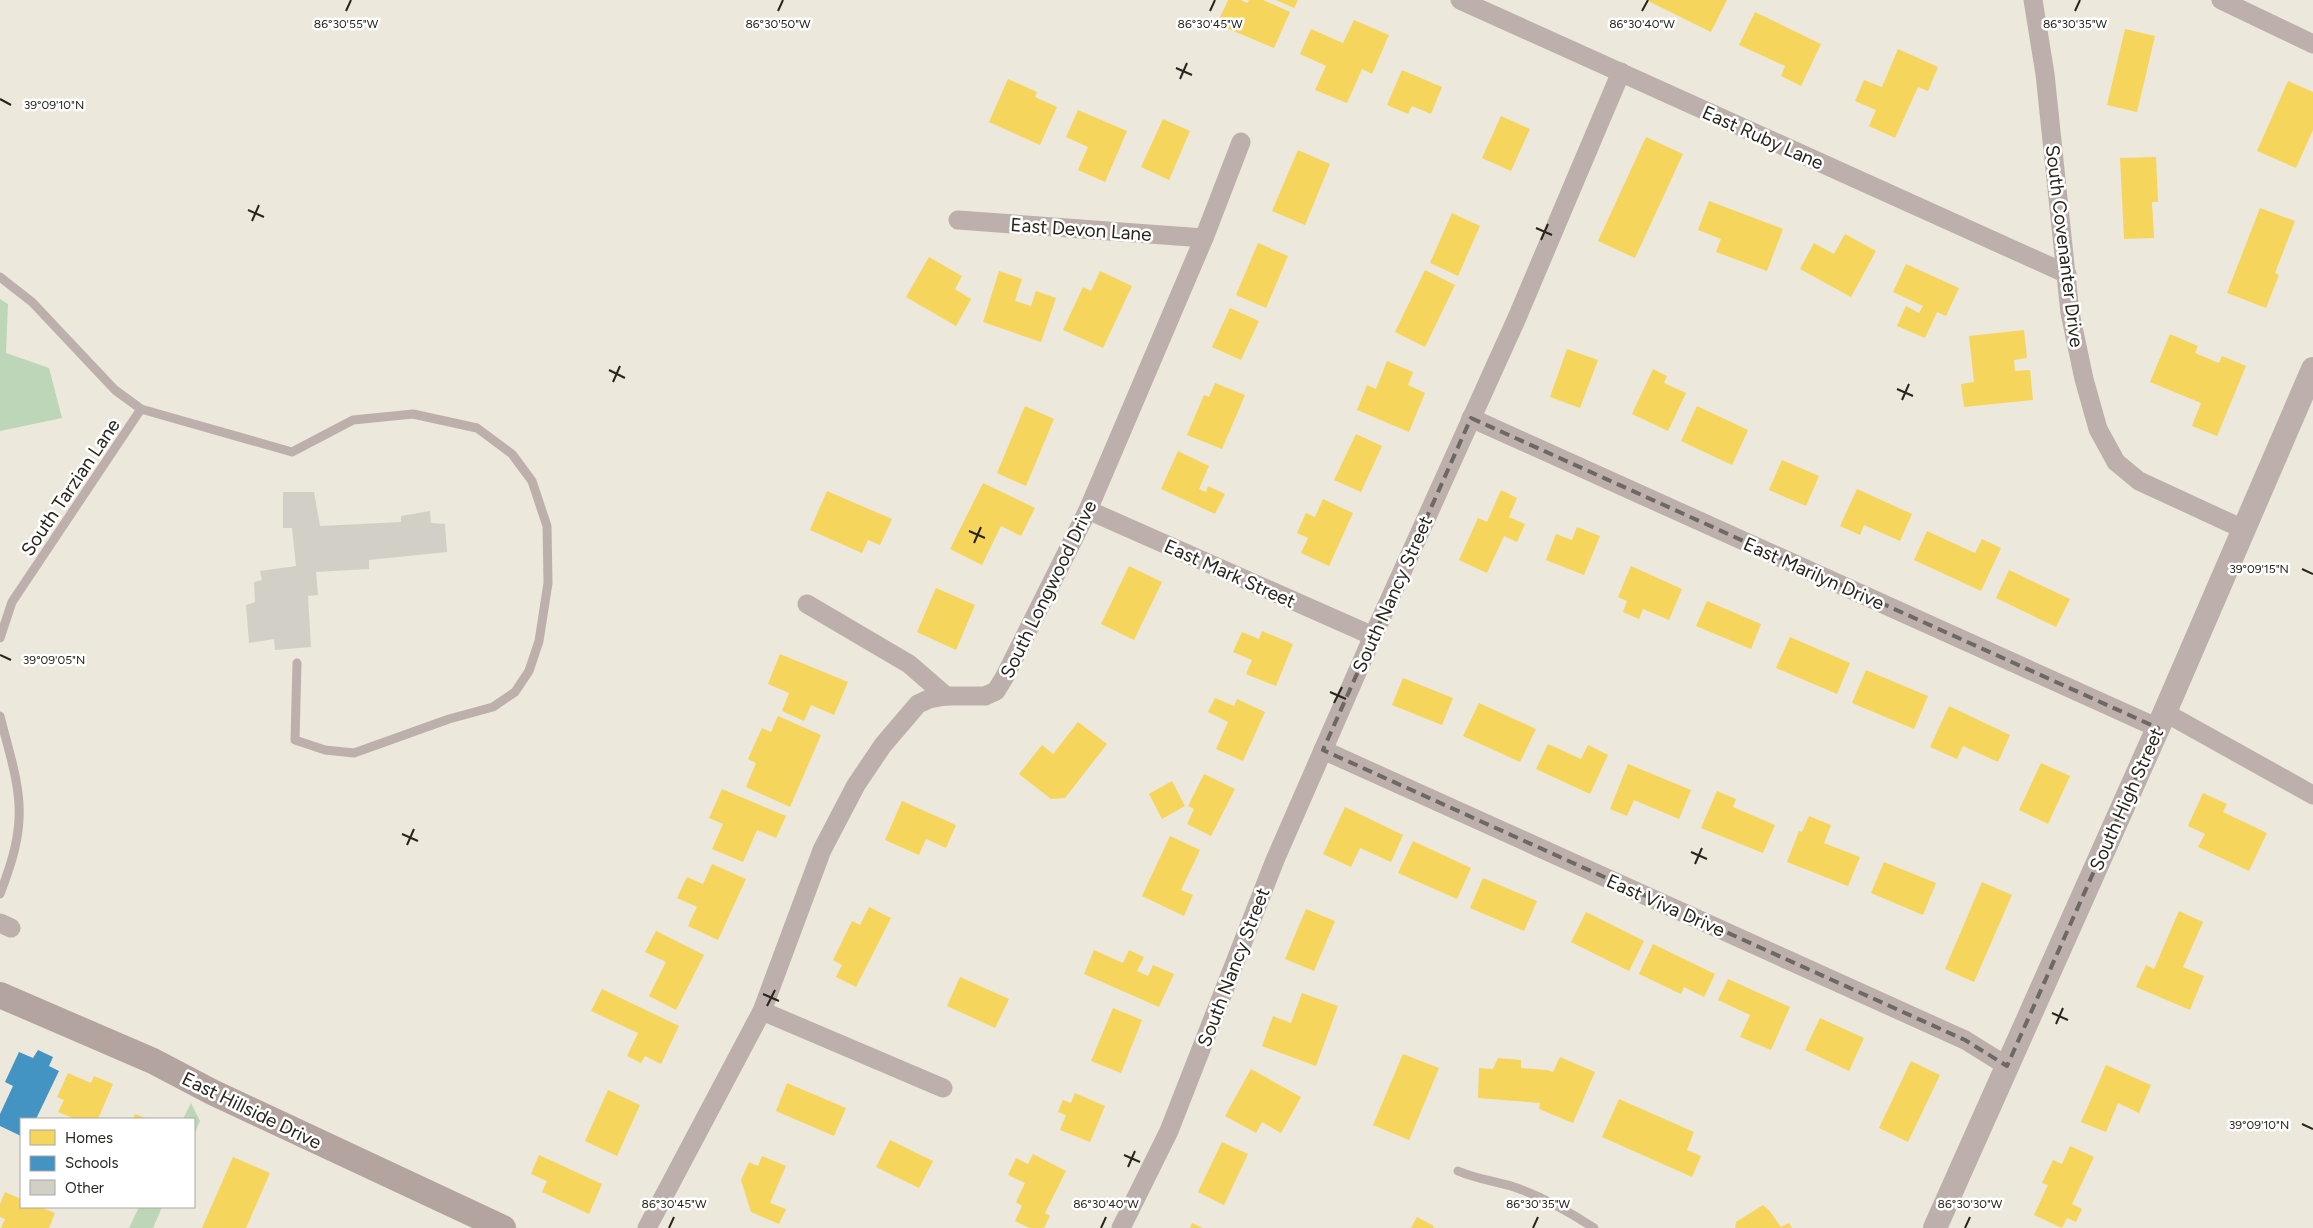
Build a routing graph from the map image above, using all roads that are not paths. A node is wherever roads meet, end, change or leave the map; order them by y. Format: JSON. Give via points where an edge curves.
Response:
{"nodes":[{"id":1,"x":1460,"y":0,"type":"edge"},
{"id":2,"x":2032,"y":0,"type":"edge"},
{"id":3,"x":2221,"y":0,"type":"edge"},
{"id":4,"x":2313,"y":44,"type":"edge"},
{"id":5,"x":1621,"y":72,"type":"junction"},
{"id":6,"x":1241,"y":142,"type":"dead end"},
{"id":7,"x":958,"y":220,"type":"dead end"},
{"id":8,"x":1204,"y":238,"type":"junction"},
{"id":9,"x":2067,"y":274,"type":"junction"},
{"id":10,"x":0,"y":277,"type":"edge"},
{"id":11,"x":2313,"y":369,"type":"edge"},
{"id":12,"x":142,"y":409,"type":"junction"},
{"id":13,"x":1472,"y":418,"type":"junction"},
{"id":14,"x":1088,"y":510,"type":"junction"},
{"id":15,"x":2243,"y":529,"type":"junction"},
{"id":16,"x":807,"y":604,"type":"dead end"},
{"id":17,"x":1373,"y":636,"type":"junction"},
{"id":18,"x":0,"y":638,"type":"edge"},
{"id":19,"x":297,"y":663,"type":"dead end"},
{"id":20,"x":946,"y":696,"type":"junction"},
{"id":21,"x":0,"y":716,"type":"edge"},
{"id":22,"x":2161,"y":720,"type":"junction"},
{"id":23,"x":1323,"y":750,"type":"junction"},
{"id":24,"x":2313,"y":795,"type":"edge"},
{"id":25,"x":0,"y":894,"type":"edge"},
{"id":26,"x":0,"y":995,"type":"edge"},
{"id":27,"x":762,"y":1011,"type":"junction"},
{"id":28,"x":2007,"y":1066,"type":"junction"},
{"id":29,"x":943,"y":1088,"type":"dead end"},
{"id":30,"x":1458,"y":1171,"type":"dead end"},
{"id":31,"x":503,"y":1228,"type":"edge"},
{"id":32,"x":647,"y":1228,"type":"edge"},
{"id":33,"x":1121,"y":1228,"type":"edge"},
{"id":34,"x":1594,"y":1228,"type":"edge"},
{"id":35,"x":1935,"y":1228,"type":"edge"}],
"edges":[{"from":1,"to":5,"type":"street","name":"East Ruby Lane"},
{"from":2,"to":9,"type":"street","name":"South Covenanter Drive","via":[[2044,74]]},
{"from":3,"to":4,"type":"street"},
{"from":5,"to":9,"type":"street","name":"East Ruby Lane"},
{"from":5,"to":13,"type":"street","name":"South Nancy Street"},
{"from":6,"to":8,"type":"street","name":"South Longwood Drive"},
{"from":7,"to":8,"type":"street","name":"East Devon Lane"},
{"from":8,"to":14,"type":"street","name":"South Longwood Drive"},
{"from":9,"to":15,"type":"street","name":"South Covenanter Drive","via":[[2070,313],[2084,379],[2098,429],[2116,462],[2139,481]]},
{"from":10,"to":12,"type":"lane","name":"South Tarzian Lane","via":[[32,302],[115,390]]},
{"from":11,"to":15,"type":"street","name":"South High Street"},
{"from":12,"to":18,"type":"lane","name":"South Tarzian Lane","via":[[12,602]]},
{"from":12,"to":19,"type":"lane","name":"South Tarzian Lane","via":[[292,452],[353,420],[413,414],[477,428],[512,454],[532,481],[547,526],[548,583],[539,641],[529,671],[515,692],[493,707],[354,753],[325,750],[295,740]]},
{"from":13,"to":17,"type":"street","name":"South Nancy Street"},
{"from":13,"to":22,"type":"street","name":"East Marilyn Drive"},
{"from":14,"to":17,"type":"street","name":"East Mark Street"},
{"from":14,"to":20,"type":"street","name":"South Longwood Drive","via":[[999,687],[985,696]]},
{"from":15,"to":22,"type":"street","name":"South High Street"},
{"from":16,"to":20,"type":"street","via":[[909,664]]},
{"from":17,"to":23,"type":"street","name":"South Nancy Street"},
{"from":20,"to":27,"type":"street","name":"South Longwood Drive","via":[[918,704],[883,745],[856,785],[822,850]]},
{"from":21,"to":25,"type":"lane","via":[[15,782],[19,818],[14,857]]},
{"from":22,"to":24,"type":"street","name":"East Marilyn Drive"},
{"from":22,"to":28,"type":"street","name":"South High Street"},
{"from":23,"to":28,"type":"street","name":"East Viva Drive","via":[[1965,1040]]},
{"from":23,"to":33,"type":"street","name":"South Nancy Street","via":[[1252,915],[1169,1131]]},
{"from":26,"to":31,"type":"main road","name":"East Hillside Drive","via":[[153,1061],[212,1092]]},
{"from":27,"to":29,"type":"street"},
{"from":27,"to":32,"type":"street","name":"South Longwood Drive"},
{"from":28,"to":35,"type":"street","name":"South High Street"},
{"from":30,"to":34,"type":"lane","via":[[1536,1195]]}]}
